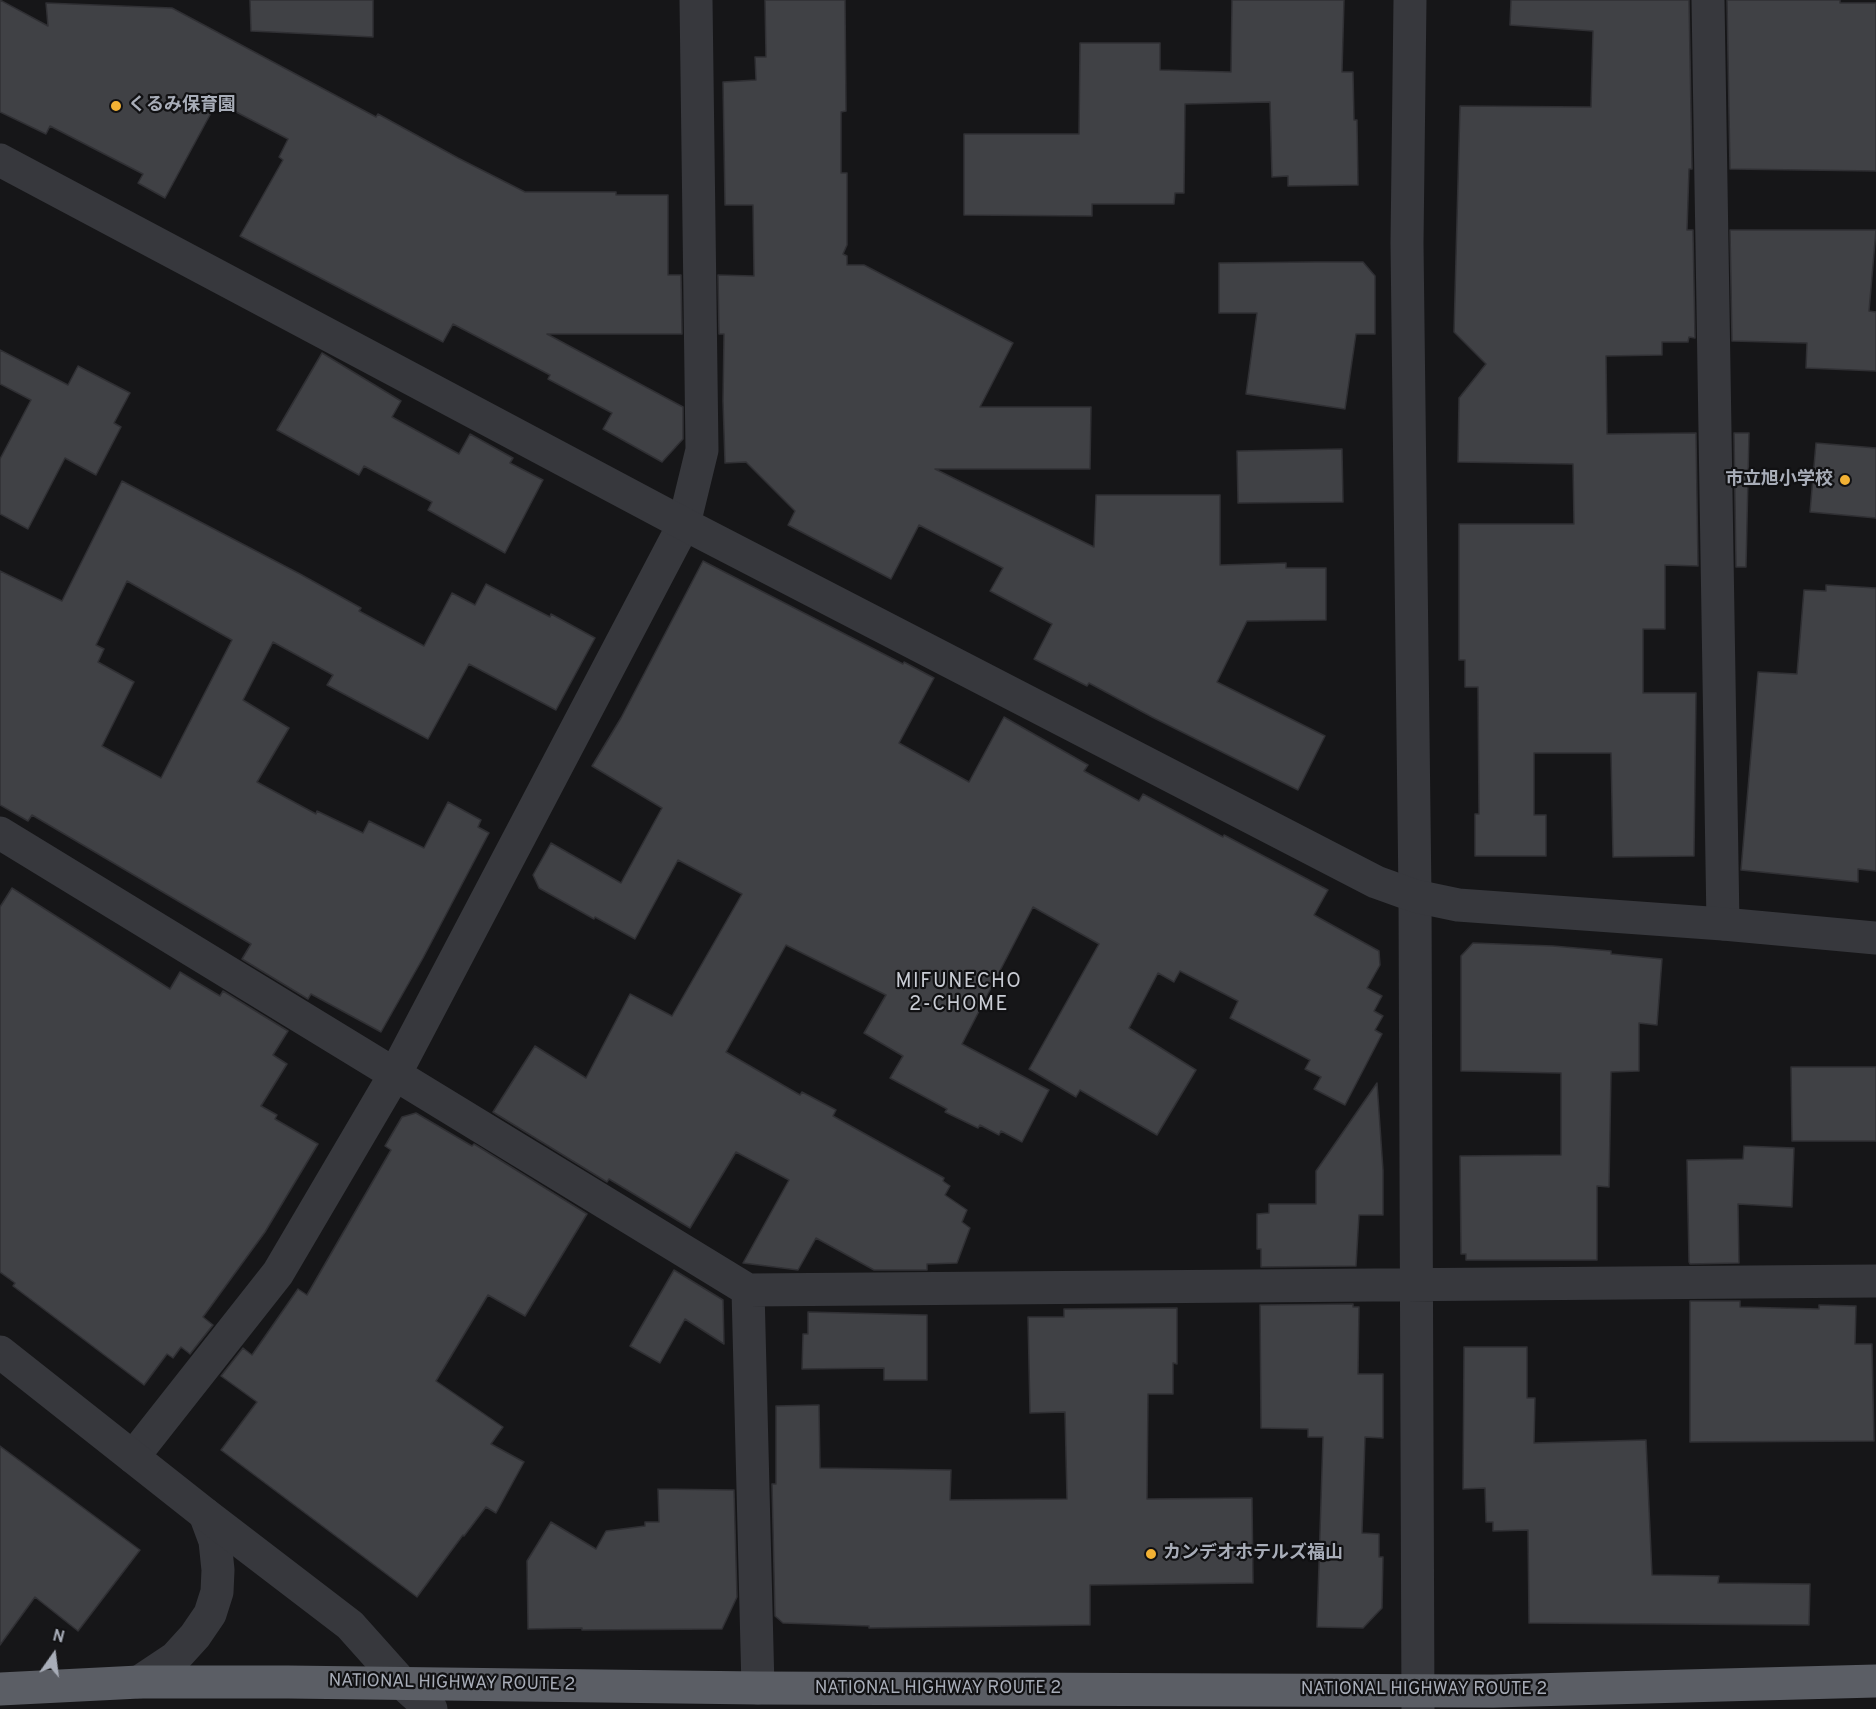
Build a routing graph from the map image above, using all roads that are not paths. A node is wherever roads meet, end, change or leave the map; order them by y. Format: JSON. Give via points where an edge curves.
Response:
{"nodes":[{"id":1,"x":696,"y":0,"type":"edge"},
{"id":2,"x":1410,"y":0,"type":"edge"},
{"id":3,"x":1708,"y":0,"type":"edge"},
{"id":4,"x":0,"y":160,"type":"edge"},
{"id":5,"x":684,"y":524,"type":"junction"},
{"id":6,"x":0,"y":833,"type":"edge"},
{"id":7,"x":1415,"y":896,"type":"junction"},
{"id":8,"x":1723,"y":924,"type":"junction"},
{"id":9,"x":1876,"y":938,"type":"edge"},
{"id":10,"x":395,"y":1074,"type":"junction"},
{"id":11,"x":1876,"y":1281,"type":"edge"},
{"id":12,"x":1418,"y":1284,"type":"junction"},
{"id":13,"x":748,"y":1290,"type":"junction"},
{"id":14,"x":0,"y":1352,"type":"edge"},
{"id":15,"x":132,"y":1457,"type":"junction"},
{"id":16,"x":205,"y":1514,"type":"junction"},
{"id":17,"x":1876,"y":1681,"type":"edge"},
{"id":18,"x":139,"y":1682,"type":"junction"},
{"id":19,"x":401,"y":1682,"type":"junction"},
{"id":20,"x":758,"y":1688,"type":"junction"},
{"id":21,"x":0,"y":1689,"type":"edge"},
{"id":22,"x":1419,"y":1699,"type":"edge"},
{"id":23,"x":431,"y":1709,"type":"edge"}],
"edges":[{"from":1,"to":5,"type":"street","via":[[702,450]]},
{"from":2,"to":7,"type":"street","via":[[1407,243]]},
{"from":3,"to":8,"type":"street"},
{"from":4,"to":5,"type":"street"},
{"from":5,"to":7,"type":"street","via":[[1376,882]]},
{"from":5,"to":10,"type":"street"},
{"from":6,"to":10,"type":"street"},
{"from":7,"to":8,"type":"street","via":[[1458,905]]},
{"from":7,"to":12,"type":"street"},
{"from":8,"to":9,"type":"street"},
{"from":10,"to":13,"type":"street"},
{"from":10,"to":15,"type":"street","via":[[278,1273]]},
{"from":11,"to":12,"type":"street"},
{"from":12,"to":13,"type":"street"},
{"from":12,"to":22,"type":"street"},
{"from":13,"to":20,"type":"street"},
{"from":14,"to":15,"type":"street"},
{"from":15,"to":16,"type":"street"},
{"from":16,"to":18,"type":"street","via":[[215,1541],[218,1570],[210,1614],[175,1658]]},
{"from":16,"to":19,"type":"street","via":[[350,1625]]},
{"from":17,"to":22,"type":"highway","name":"NATIONAL HIGHWAY ROUTE 2","via":[[1492,1691]]},
{"from":18,"to":19,"type":"highway","name":"NATIONAL HIGHWAY ROUTE 2"},
{"from":18,"to":21,"type":"highway","name":"NATIONAL HIGHWAY ROUTE 2"},
{"from":19,"to":20,"type":"highway","name":"NATIONAL HIGHWAY ROUTE 2"},
{"from":19,"to":23,"type":"street"},
{"from":20,"to":22,"type":"highway","name":"NATIONAL HIGHWAY ROUTE 2"}]}
